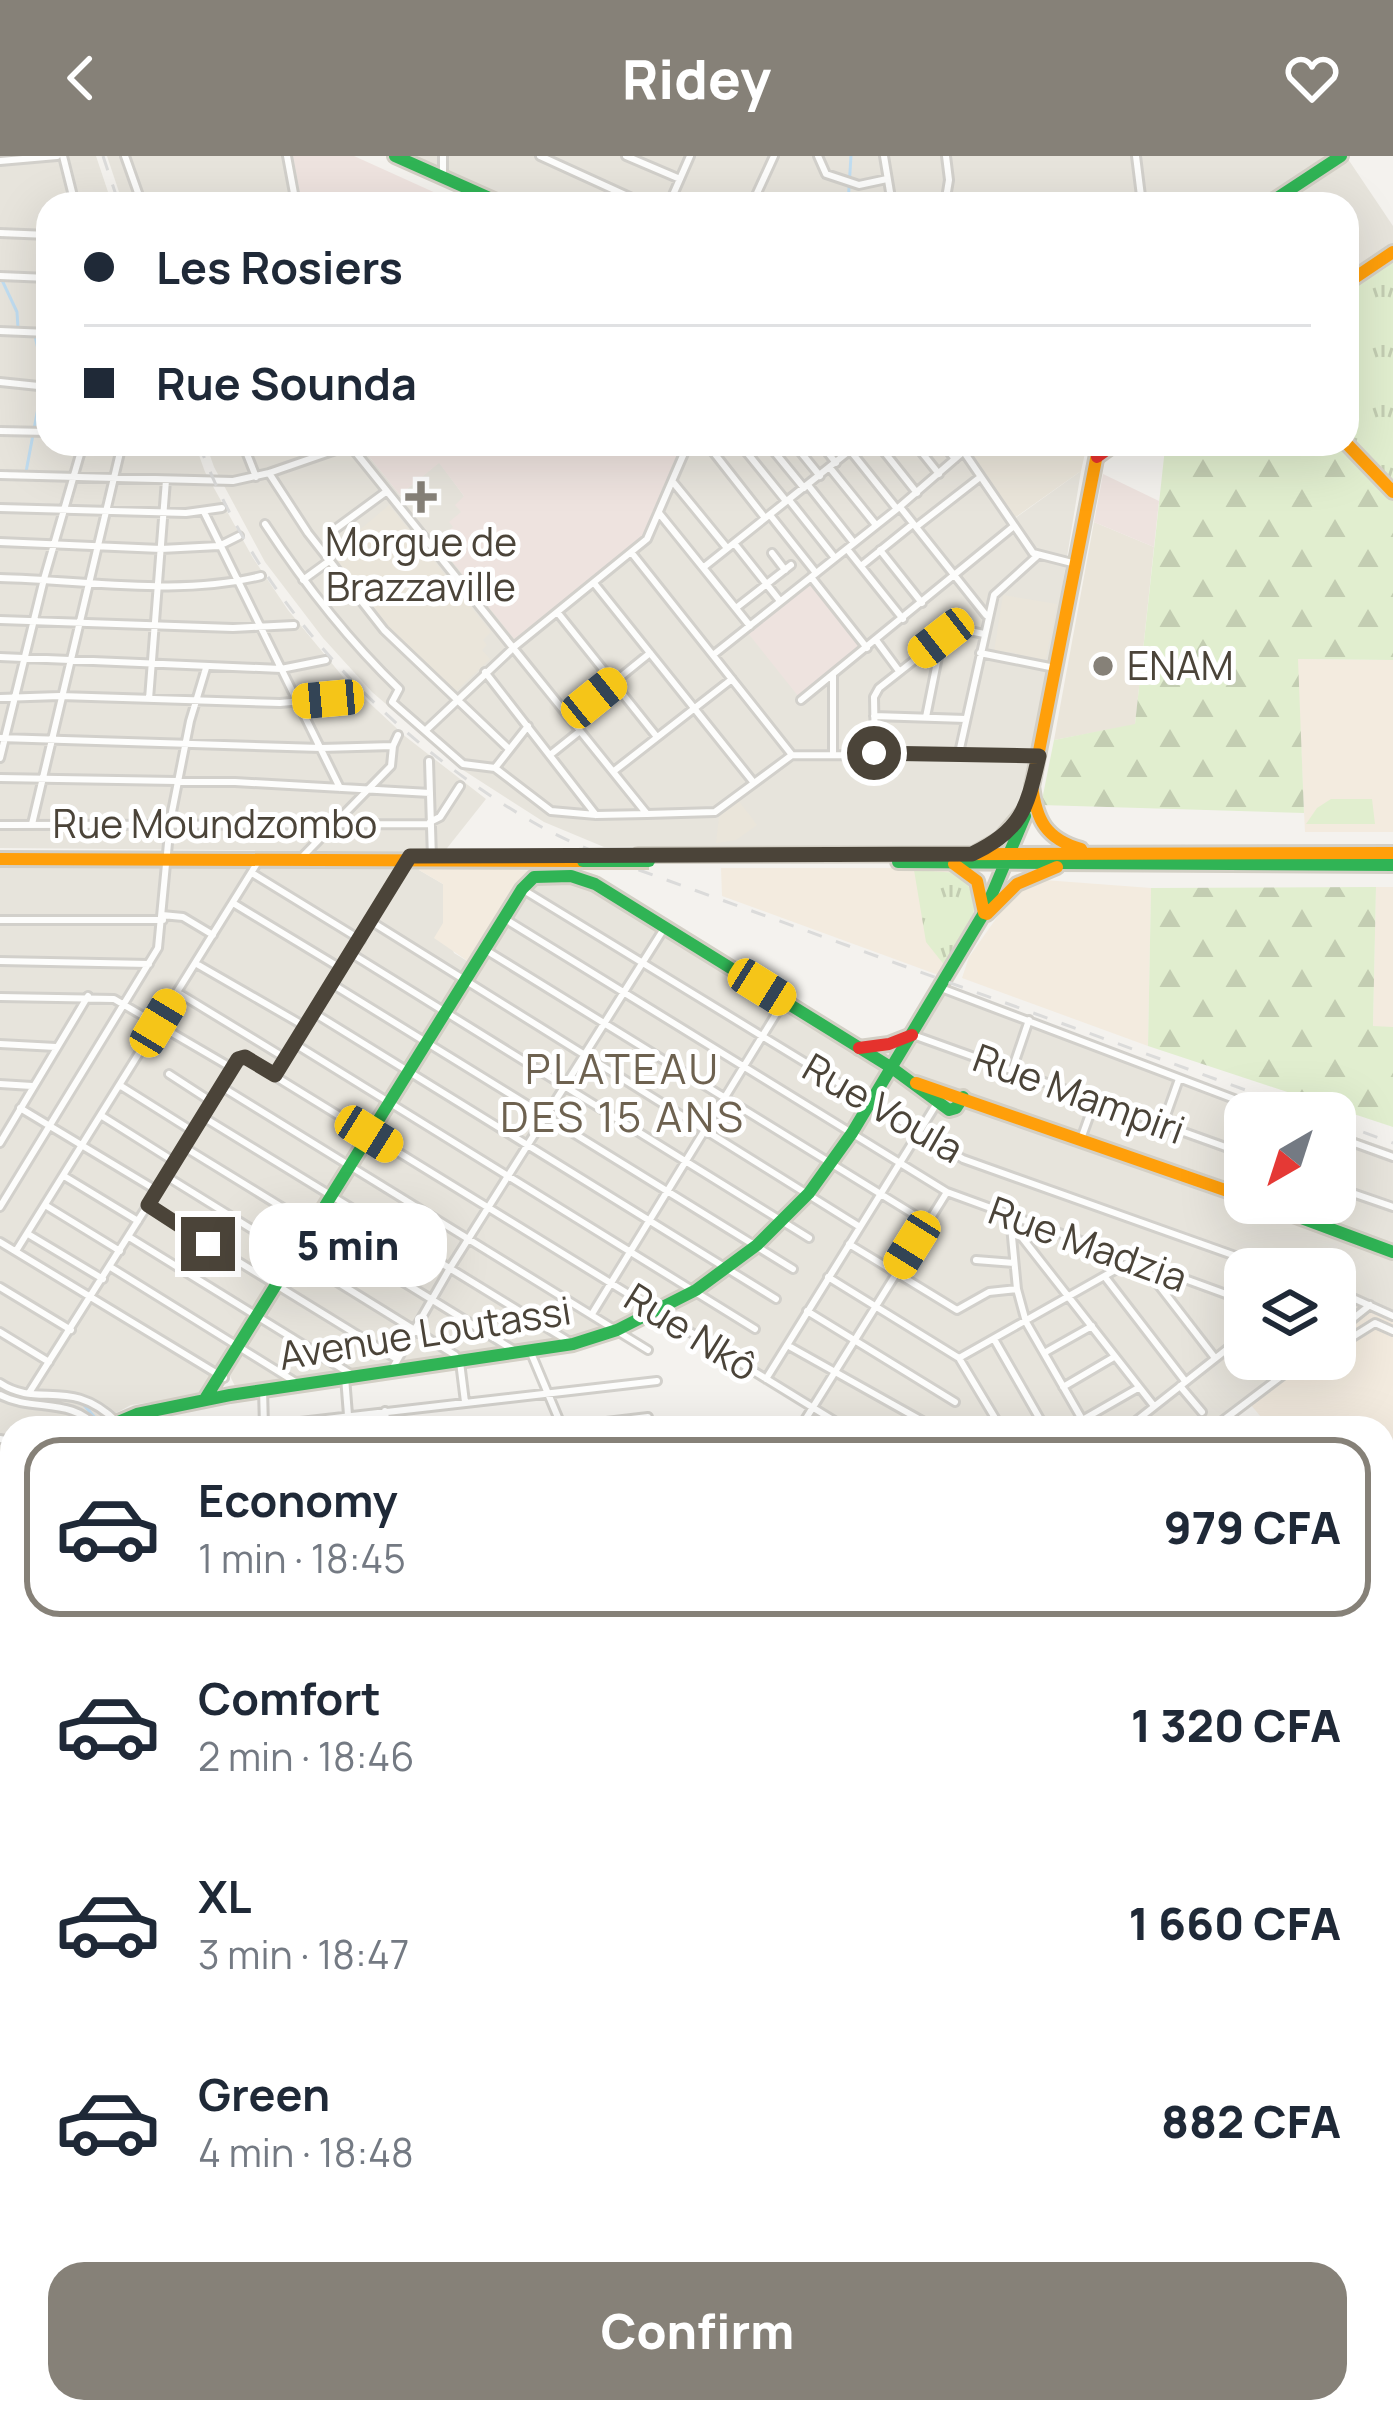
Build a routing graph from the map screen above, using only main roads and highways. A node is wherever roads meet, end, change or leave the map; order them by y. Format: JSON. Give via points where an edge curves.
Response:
{"nodes":[{"id":1,"x":395,"y":156,"type":"edge"},
{"id":2,"x":1341,"y":156,"type":"edge"},
{"id":3,"x":476,"y":192,"type":"edge"},
{"id":4,"x":1286,"y":192,"type":"edge"},
{"id":5,"x":1393,"y":252,"type":"edge"},
{"id":6,"x":1359,"y":275,"type":"edge"},
{"id":7,"x":1097,"y":456,"type":"edge"},
{"id":8,"x":1358,"y":456,"type":"edge"},
{"id":9,"x":1393,"y":492,"type":"edge"},
{"id":10,"x":1032,"y":785,"type":"junction"},
{"id":11,"x":1026,"y":812,"type":"junction"},
{"id":12,"x":1102,"y":853,"type":"junction"},
{"id":13,"x":1393,"y":853,"type":"edge"},
{"id":14,"x":972,"y":854,"type":"junction"},
{"id":15,"x":0,"y":856,"type":"edge"},
{"id":16,"x":167,"y":857,"type":"junction"},
{"id":17,"x":409,"y":858,"type":"junction"},
{"id":18,"x":643,"y":858,"type":"junction"},
{"id":19,"x":1012,"y":858,"type":"junction"},
{"id":20,"x":951,"y":862,"type":"junction"},
{"id":21,"x":1070,"y":863,"type":"junction"},
{"id":22,"x":1393,"y":865,"type":"edge"},
{"id":23,"x":986,"y":914,"type":"junction"},
{"id":24,"x":913,"y":1035,"type":"junction"},
{"id":25,"x":859,"y":1048,"type":"junction"},
{"id":26,"x":892,"y":1068,"type":"junction"},
{"id":27,"x":909,"y":1081,"type":"junction"},
{"id":28,"x":963,"y":1096,"type":"junction"},
{"id":29,"x":1224,"y":1190,"type":"edge"},
{"id":30,"x":1320,"y":1224,"type":"edge"},
{"id":31,"x":1393,"y":1252,"type":"edge"},
{"id":32,"x":222,"y":1375,"type":"junction"},
{"id":33,"x":230,"y":1395,"type":"junction"},
{"id":34,"x":205,"y":1400,"type":"junction"},
{"id":35,"x":144,"y":1416,"type":"edge"}],
"edges":[{"from":1,"to":3,"type":"main road"},
{"from":2,"to":4,"type":"main road"},
{"from":5,"to":6,"type":"main road"},
{"from":7,"to":10,"type":"main road","name":"Avenue Loutassi"},
{"from":8,"to":9,"type":"main road"},
{"from":10,"to":11,"type":"main road","name":"Avenue Loutassi"},
{"from":10,"to":12,"type":"main road","via":[[1045,833]]},
{"from":11,"to":14,"type":"main road"},
{"from":11,"to":19,"type":"main road","name":"Avenue Loutassi"},
{"from":12,"to":13,"type":"main road"},
{"from":12,"to":19,"type":"main road"},
{"from":14,"to":18,"type":"main road"},
{"from":14,"to":19,"type":"main road"},
{"from":15,"to":16,"type":"main road"},
{"from":16,"to":17,"type":"main road"},
{"from":16,"to":17,"type":"main road","via":[[255,866]]},
{"from":17,"to":18,"type":"main road","bridge":true},
{"from":18,"to":20,"type":"main road"},
{"from":19,"to":20,"type":"main road"},
{"from":19,"to":21,"type":"main road"},
{"from":19,"to":23,"type":"main road","name":"Avenue Loutassi"},
{"from":20,"to":23,"type":"main road","via":[[977,881]]},
{"from":21,"to":22,"type":"main road"},
{"from":21,"to":23,"type":"main road","via":[[1017,884]]},
{"from":23,"to":24,"type":"main road","name":"Avenue Loutassi"},
{"from":24,"to":25,"type":"main road"},
{"from":24,"to":26,"type":"main road","name":"Avenue Loutassi"},
{"from":25,"to":26,"type":"main road"},
{"from":25,"to":32,"type":"main road","via":[[595,884],[534,877]]},
{"from":26,"to":27,"type":"main road"},
{"from":26,"to":33,"type":"main road","name":"Avenue Loutassi","via":[[833,1162],[782,1221],[727,1269],[658,1311],[573,1344]]},
{"from":27,"to":28,"type":"main road"},
{"from":27,"to":28,"type":"main road","via":[[952,1110]]},
{"from":28,"to":29,"type":"main road"},
{"from":30,"to":31,"type":"main road"},
{"from":32,"to":33,"type":"main road"},
{"from":32,"to":34,"type":"main road"},
{"from":33,"to":34,"type":"main road","name":"Avenue Loutassi"},
{"from":34,"to":35,"type":"main road","name":"Avenue Loutassi"}]}
